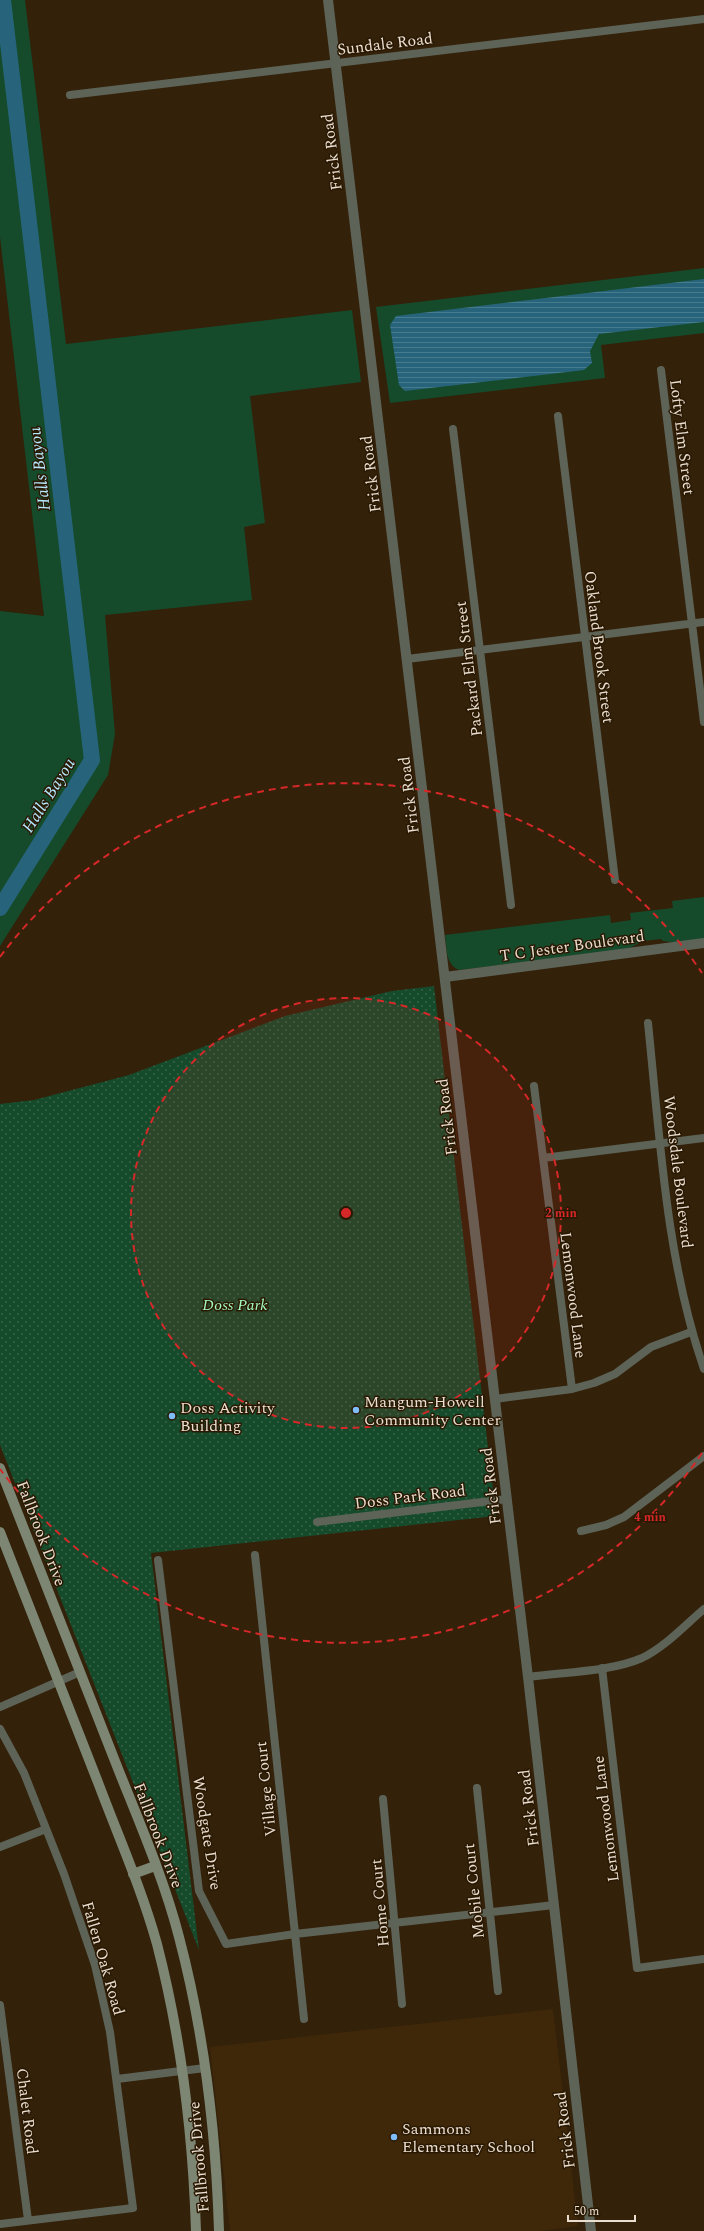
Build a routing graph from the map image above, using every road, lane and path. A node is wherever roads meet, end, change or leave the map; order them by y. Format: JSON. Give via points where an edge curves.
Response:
{"nodes":[{"id":1,"x":328,"y":0,"type":"edge"},
{"id":2,"x":704,"y":19,"type":"edge"},
{"id":3,"x":336,"y":63,"type":"junction"},
{"id":4,"x":70,"y":95,"type":"dead end"},
{"id":5,"x":661,"y":370,"type":"dead end"},
{"id":6,"x":558,"y":416,"type":"dead end"},
{"id":7,"x":453,"y":429,"type":"dead end"},
{"id":8,"x":704,"y":622,"type":"edge"},
{"id":9,"x":692,"y":624,"type":"junction"},
{"id":10,"x":585,"y":637,"type":"junction"},
{"id":11,"x":480,"y":650,"type":"junction"},
{"id":12,"x":407,"y":658,"type":"junction"},
{"id":13,"x":704,"y":722,"type":"edge"},
{"id":14,"x":615,"y":880,"type":"dead end"},
{"id":15,"x":511,"y":905,"type":"dead end"},
{"id":16,"x":704,"y":943,"type":"edge"},
{"id":17,"x":445,"y":977,"type":"junction"},
{"id":18,"x":648,"y":1023,"type":"dead end"},
{"id":19,"x":534,"y":1086,"type":"dead end"},
{"id":20,"x":704,"y":1138,"type":"edge"},
{"id":21,"x":660,"y":1144,"type":"junction"},
{"id":22,"x":543,"y":1158,"type":"junction"},
{"id":23,"x":691,"y":1332,"type":"junction"},
{"id":24,"x":704,"y":1369,"type":"edge"},
{"id":25,"x":572,"y":1389,"type":"junction"},
{"id":26,"x":495,"y":1398,"type":"junction"},
{"id":27,"x":704,"y":1456,"type":"edge"},
{"id":28,"x":0,"y":1468,"type":"edge"},
{"id":29,"x":2,"y":1480,"type":"edge"},
{"id":30,"x":507,"y":1499,"type":"junction"},
{"id":31,"x":317,"y":1522,"type":"dead end"},
{"id":32,"x":581,"y":1531,"type":"dead end"},
{"id":33,"x":0,"y":1532,"type":"edge"},
{"id":34,"x":255,"y":1556,"type":"dead end"},
{"id":35,"x":158,"y":1560,"type":"dead end"},
{"id":36,"x":704,"y":1609,"type":"edge"},
{"id":37,"x":602,"y":1668,"type":"junction"},
{"id":38,"x":80,"y":1672,"type":"junction"},
{"id":39,"x":528,"y":1677,"type":"junction"},
{"id":40,"x":59,"y":1682,"type":"junction"},
{"id":41,"x":0,"y":1707,"type":"edge"},
{"id":42,"x":0,"y":1729,"type":"edge"},
{"id":43,"x":477,"y":1788,"type":"dead end"},
{"id":44,"x":383,"y":1799,"type":"dead end"},
{"id":45,"x":46,"y":1829,"type":"junction"},
{"id":46,"x":0,"y":1847,"type":"edge"},
{"id":47,"x":155,"y":1866,"type":"junction"},
{"id":48,"x":133,"y":1874,"type":"junction"},
{"id":49,"x":554,"y":1905,"type":"junction"},
{"id":50,"x":489,"y":1913,"type":"junction"},
{"id":51,"x":395,"y":1923,"type":"junction"},
{"id":52,"x":294,"y":1934,"type":"junction"},
{"id":53,"x":704,"y":1958,"type":"edge"},
{"id":54,"x":498,"y":1991,"type":"dead end"},
{"id":55,"x":402,"y":2004,"type":"dead end"},
{"id":56,"x":0,"y":2005,"type":"edge"},
{"id":57,"x":304,"y":2019,"type":"dead end"},
{"id":58,"x":205,"y":2068,"type":"junction"},
{"id":59,"x":182,"y":2071,"type":"junction"},
{"id":60,"x":117,"y":2079,"type":"junction"},
{"id":61,"x":28,"y":2220,"type":"junction"},
{"id":62,"x":0,"y":2224,"type":"edge"},
{"id":63,"x":196,"y":2231,"type":"edge"},
{"id":64,"x":219,"y":2231,"type":"edge"},
{"id":65,"x":591,"y":2231,"type":"edge"}],
"edges":[{"from":1,"to":3,"type":"street","name":"Frick Road"},
{"from":2,"to":3,"type":"street","name":"Sundale Road"},
{"from":3,"to":4,"type":"street","name":"Sundale Road"},
{"from":3,"to":12,"type":"street","name":"Frick Road"},
{"from":5,"to":9,"type":"street","name":"Lofty Elm Street"},
{"from":6,"to":10,"type":"street","name":"Oakland Brook Street"},
{"from":7,"to":11,"type":"street","name":"Packard Elm Street"},
{"from":8,"to":9,"type":"street"},
{"from":9,"to":10,"type":"street"},
{"from":9,"to":13,"type":"street","name":"Lofty Elm Street"},
{"from":10,"to":11,"type":"street"},
{"from":10,"to":14,"type":"street","name":"Oakland Brook Street"},
{"from":11,"to":12,"type":"street"},
{"from":11,"to":15,"type":"street","name":"Packard Elm Street"},
{"from":12,"to":17,"type":"street","name":"Frick Road"},
{"from":16,"to":17,"type":"street","name":"T C Jester Boulevard"},
{"from":17,"to":26,"type":"street","name":"Frick Road"},
{"from":18,"to":21,"type":"street","name":"Woodsdale Boulevard"},
{"from":19,"to":22,"type":"street","name":"Lemonwood Lane"},
{"from":20,"to":21,"type":"street"},
{"from":21,"to":22,"type":"street"},
{"from":21,"to":23,"type":"street","name":"Woodsdale Boulevard","via":[[674,1247]]},
{"from":22,"to":25,"type":"street","name":"Lemonwood Lane"},
{"from":23,"to":24,"type":"street","name":"Woodsdale Boulevard"},
{"from":23,"to":25,"type":"street","via":[[651,1347],[615,1374]]},
{"from":25,"to":26,"type":"street"},
{"from":26,"to":30,"type":"street","name":"Frick Road"},
{"from":27,"to":32,"type":"street","via":[[624,1517],[606,1525]]},
{"from":28,"to":29,"type":"main road","name":"Fallbrook Drive"},
{"from":29,"to":38,"type":"main road","name":"Fallbrook Drive"},
{"from":30,"to":31,"type":"street","name":"Doss Park Road"},
{"from":30,"to":39,"type":"street","name":"Frick Road"},
{"from":33,"to":40,"type":"main road","name":"Fallbrook Drive"},
{"from":34,"to":52,"type":"street","name":"Village Court"},
{"from":35,"to":52,"type":"street","name":"Woodgate Drive","via":[[199,1890],[226,1944]]},
{"from":36,"to":37,"type":"street","via":[[658,1648],[642,1658]]},
{"from":37,"to":39,"type":"street"},
{"from":37,"to":53,"type":"street","name":"Lemonwood Lane","via":[[637,1968]]},
{"from":38,"to":40,"type":"street"},
{"from":38,"to":47,"type":"main road","name":"Fallbrook Drive"},
{"from":39,"to":49,"type":"street","name":"Frick Road"},
{"from":40,"to":41,"type":"street","via":[[9,1701]]},
{"from":40,"to":48,"type":"main road","name":"Fallbrook Drive"},
{"from":42,"to":45,"type":"street","name":"Fallen Oak Road","via":[[24,1772]]},
{"from":43,"to":50,"type":"street","name":"Mobile Court"},
{"from":44,"to":51,"type":"street","name":"Home Court"},
{"from":45,"to":46,"type":"street"},
{"from":45,"to":60,"type":"street","name":"Fallen Oak Road","via":[[95,1965],[110,2032]]},
{"from":47,"to":48,"type":"main road"},
{"from":47,"to":58,"type":"main road","name":"Fallbrook Drive","via":[[177,1929],[191,1986]]},
{"from":48,"to":59,"type":"main road","name":"Fallbrook Drive","via":[[152,1928],[168,1991]]},
{"from":49,"to":50,"type":"street","name":"Woodgate Drive"},
{"from":49,"to":65,"type":"street","name":"Frick Road"},
{"from":50,"to":51,"type":"street","name":"Woodgate Drive"},
{"from":50,"to":54,"type":"street","name":"Mobile Court"},
{"from":51,"to":52,"type":"street","name":"Woodgate Drive"},
{"from":51,"to":55,"type":"street","name":"Home Court"},
{"from":52,"to":57,"type":"street","name":"Village Court"},
{"from":56,"to":61,"type":"street","name":"Chalet Road"},
{"from":58,"to":59,"type":"street"},
{"from":58,"to":64,"type":"main road","name":"Fallbrook Drive"},
{"from":59,"to":60,"type":"street"},
{"from":59,"to":63,"type":"main road","name":"Fallbrook Drive"},
{"from":60,"to":61,"type":"street","name":"Fallen Oak Road","via":[[133,2208]]},
{"from":61,"to":62,"type":"street"}]}
